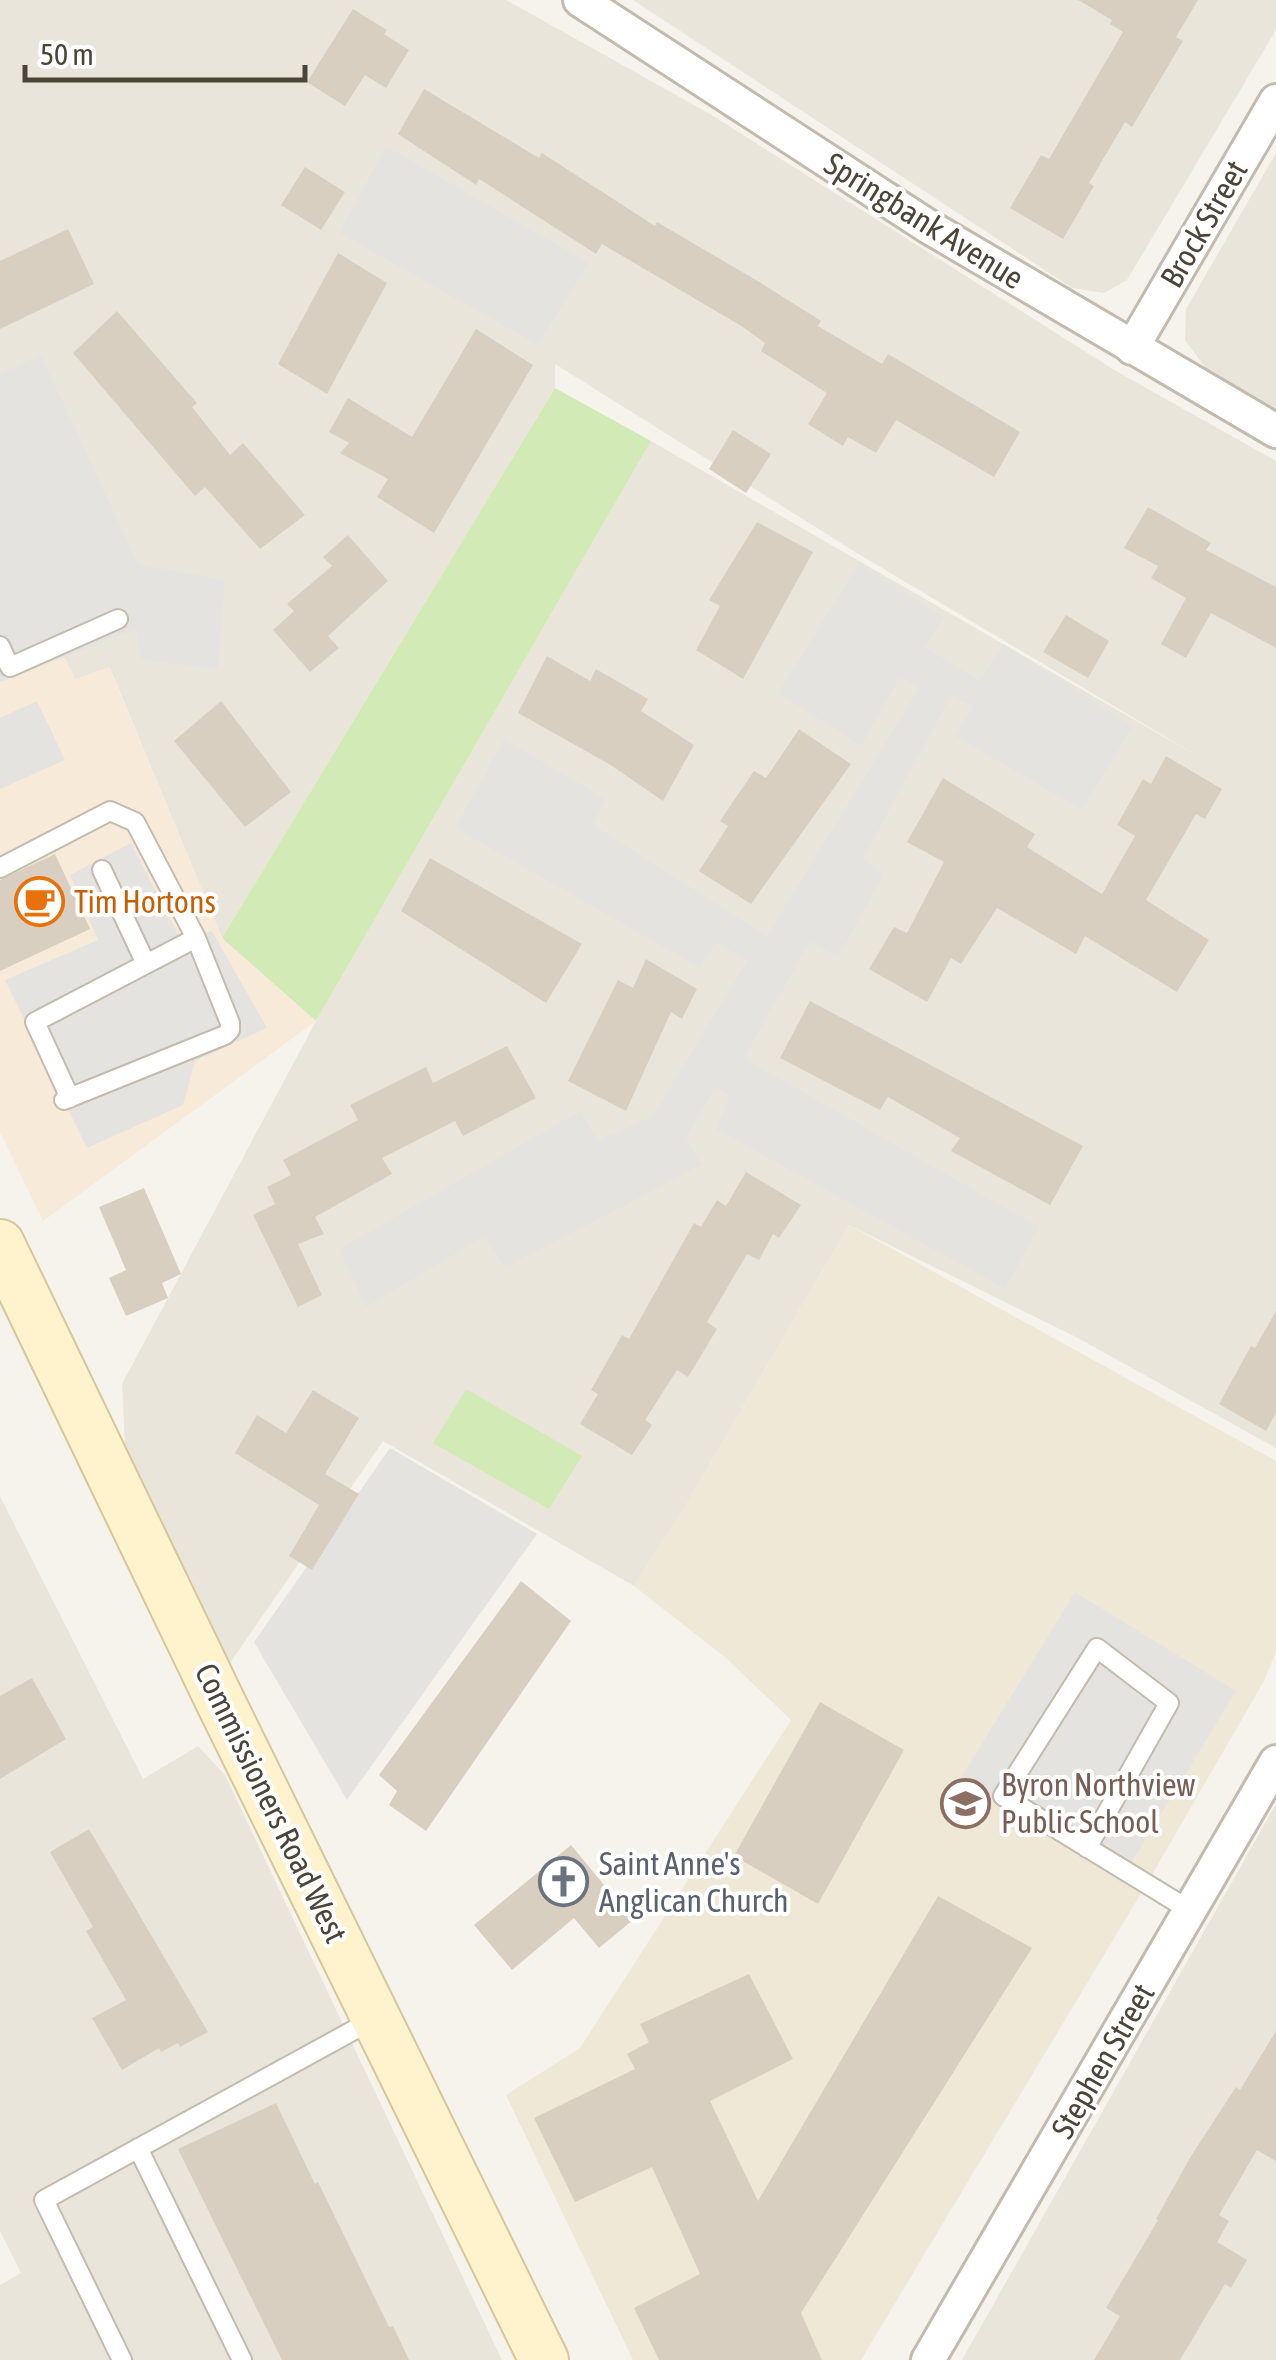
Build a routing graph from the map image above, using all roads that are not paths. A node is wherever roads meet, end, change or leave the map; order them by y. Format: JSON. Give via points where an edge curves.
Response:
{"nodes":[{"id":1,"x":580,"y":0,"type":"edge"},
{"id":2,"x":1276,"y":101,"type":"edge"},
{"id":3,"x":1132,"y":348,"type":"junction"},
{"id":4,"x":1276,"y":431,"type":"edge"},
{"id":5,"x":118,"y":619,"type":"dead end"},
{"id":6,"x":0,"y":646,"type":"edge"},
{"id":7,"x":0,"y":868,"type":"edge"},
{"id":8,"x":102,"y":870,"type":"dead end"},
{"id":9,"x":196,"y":938,"type":"junction"},
{"id":10,"x":146,"y":964,"type":"junction"},
{"id":11,"x":0,"y":1244,"type":"edge"},
{"id":12,"x":1276,"y":1762,"type":"edge"},
{"id":13,"x":1087,"y":1848,"type":"junction"},
{"id":14,"x":1191,"y":1911,"type":"junction"},
{"id":15,"x":376,"y":2017,"type":"junction"},
{"id":16,"x":138,"y":2148,"type":"junction"},
{"id":17,"x":122,"y":2360,"type":"edge"},
{"id":18,"x":242,"y":2360,"type":"edge"},
{"id":19,"x":544,"y":2360,"type":"edge"},
{"id":20,"x":928,"y":2360,"type":"edge"}],
"edges":[{"from":1,"to":3,"type":"street","name":"Springbank Avenue","via":[[929,227]]},
{"from":2,"to":3,"type":"street","name":"Brock Street"},
{"from":3,"to":4,"type":"street","name":"Springbank Avenue"},
{"from":5,"to":6,"type":"lane","via":[[10,666]]},
{"from":7,"to":9,"type":"lane","via":[[110,811],[135,822]]},
{"from":8,"to":10,"type":"lane"},
{"from":9,"to":10,"type":"lane"},
{"from":9,"to":10,"type":"lane","via":[[230,1023],[228,1033],[67,1099],[35,1022]]},
{"from":11,"to":15,"type":"main road","name":"Commissioners Road West"},
{"from":12,"to":14,"type":"street","name":"Stephen Street"},
{"from":13,"to":13,"type":"lane","via":[[1003,1796],[1097,1648],[1168,1703]]},
{"from":13,"to":14,"type":"lane"},
{"from":14,"to":20,"type":"street","name":"Stephen Street"},
{"from":15,"to":16,"type":"lane"},
{"from":15,"to":19,"type":"main road","name":"Commissioners Road West"},
{"from":16,"to":17,"type":"lane","via":[[44,2200]]},
{"from":16,"to":18,"type":"lane"}]}
